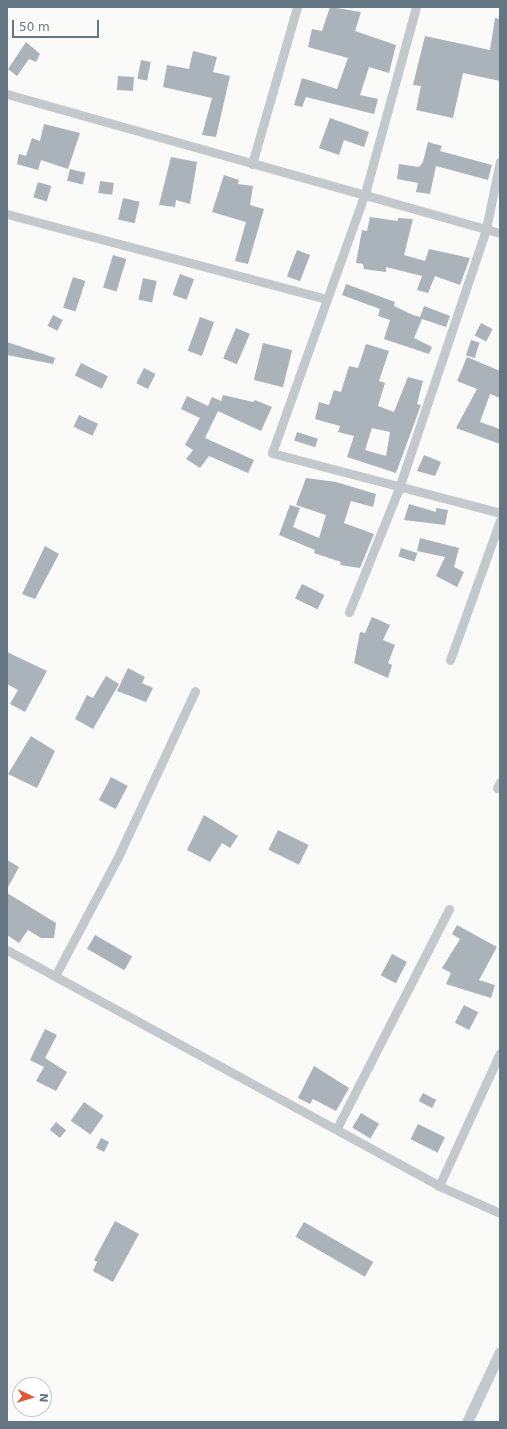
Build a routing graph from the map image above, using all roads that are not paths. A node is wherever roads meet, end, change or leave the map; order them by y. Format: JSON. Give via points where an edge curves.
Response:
{"nodes":[{"id":1,"x":297,"y":7,"type":"edge"},
{"id":2,"x":416,"y":7,"type":"edge"},
{"id":3,"x":7,"y":94,"type":"edge"},
{"id":4,"x":500,"y":161,"type":"edge"},
{"id":5,"x":252,"y":164,"type":"junction"},
{"id":6,"x":365,"y":193,"type":"junction"},
{"id":7,"x":7,"y":214,"type":"edge"},
{"id":8,"x":486,"y":229,"type":"junction"},
{"id":9,"x":500,"y":233,"type":"edge"},
{"id":10,"x":327,"y":299,"type":"junction"},
{"id":11,"x":399,"y":488,"type":"junction"},
{"id":12,"x":500,"y":513,"type":"edge"},
{"id":13,"x":500,"y":520,"type":"edge"},
{"id":14,"x":349,"y":612,"type":"dead end"},
{"id":15,"x":450,"y":660,"type":"dead end"},
{"id":16,"x":195,"y":691,"type":"dead end"},
{"id":17,"x":449,"y":909,"type":"dead end"},
{"id":18,"x":7,"y":950,"type":"edge"},
{"id":19,"x":55,"y":976,"type":"junction"},
{"id":20,"x":500,"y":1053,"type":"edge"},
{"id":21,"x":338,"y":1128,"type":"junction"},
{"id":22,"x":439,"y":1186,"type":"junction"},
{"id":23,"x":500,"y":1213,"type":"edge"},
{"id":24,"x":500,"y":1352,"type":"edge"},
{"id":25,"x":467,"y":1422,"type":"edge"}],
"edges":[{"from":1,"to":5,"type":"street"},
{"from":2,"to":6,"type":"street"},
{"from":3,"to":5,"type":"street"},
{"from":4,"to":8,"type":"street"},
{"from":5,"to":6,"type":"street"},
{"from":6,"to":8,"type":"street"},
{"from":6,"to":10,"type":"street"},
{"from":7,"to":10,"type":"street"},
{"from":8,"to":9,"type":"street"},
{"from":8,"to":11,"type":"street"},
{"from":10,"to":11,"type":"street","via":[[272,453]]},
{"from":11,"to":12,"type":"street"},
{"from":11,"to":14,"type":"street"},
{"from":13,"to":15,"type":"street"},
{"from":16,"to":19,"type":"street","via":[[118,857]]},
{"from":17,"to":21,"type":"street"},
{"from":18,"to":19,"type":"street"},
{"from":19,"to":21,"type":"street"},
{"from":20,"to":22,"type":"street"},
{"from":21,"to":22,"type":"street"},
{"from":22,"to":23,"type":"street"},
{"from":24,"to":25,"type":"street"}]}
